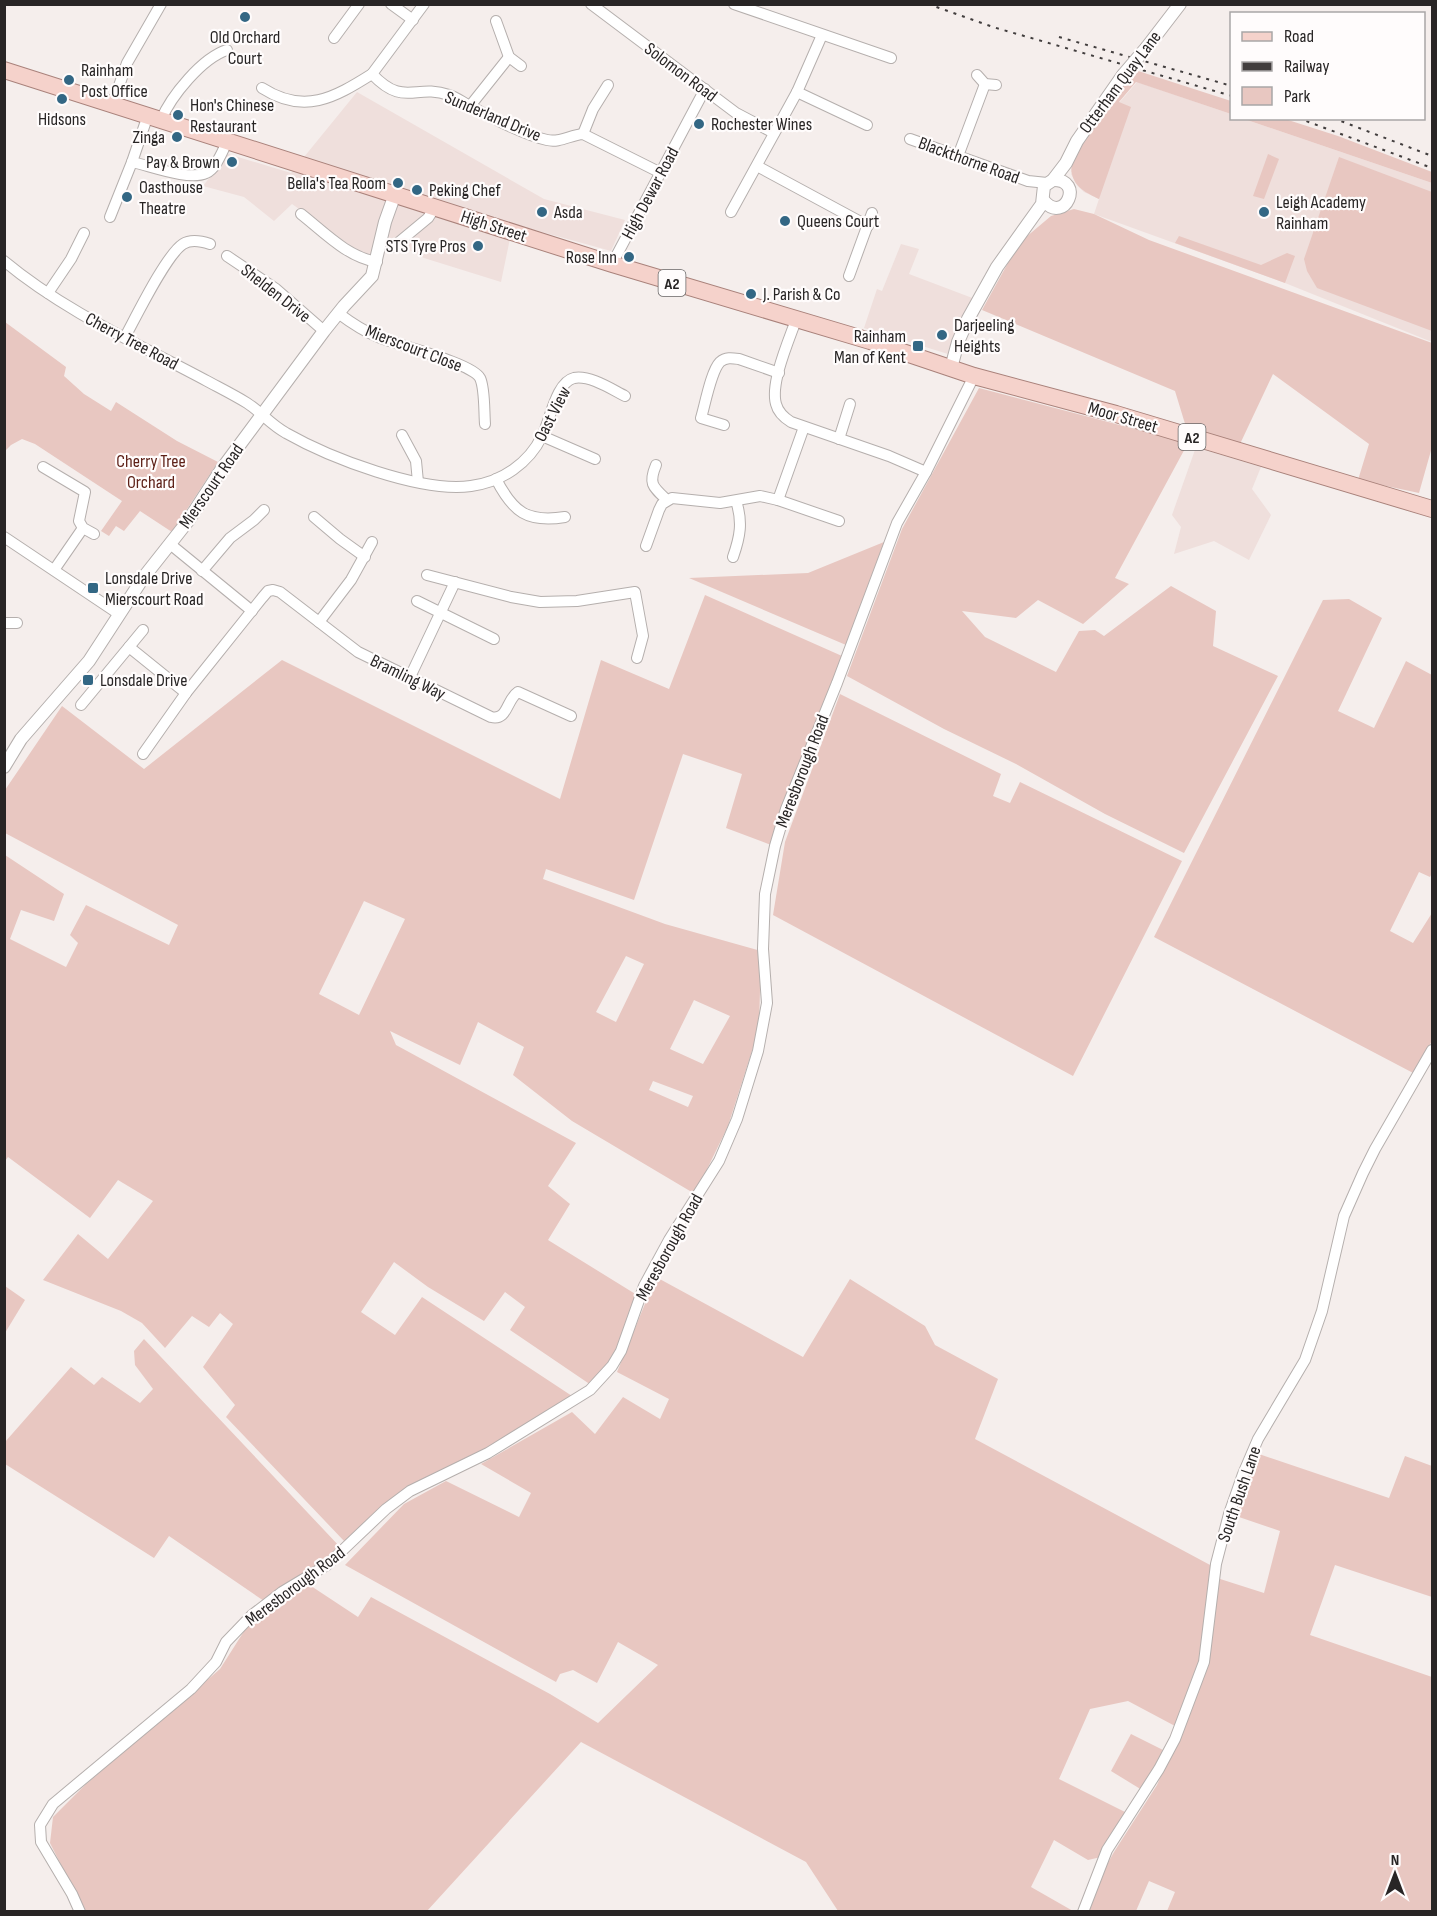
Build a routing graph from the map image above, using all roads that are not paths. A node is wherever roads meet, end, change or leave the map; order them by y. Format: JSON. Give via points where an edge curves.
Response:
{"nodes":[{"id":1,"x":161,"y":4,"type":"edge"},
{"id":2,"x":359,"y":4,"type":"edge"},
{"id":3,"x":391,"y":4,"type":"edge"},
{"id":4,"x":424,"y":4,"type":"edge"},
{"id":5,"x":591,"y":4,"type":"edge"},
{"id":6,"x":734,"y":4,"type":"edge"},
{"id":7,"x":1180,"y":4,"type":"edge"},
{"id":8,"x":413,"y":20,"type":"junction"},
{"id":9,"x":496,"y":21,"type":"dead end"},
{"id":10,"x":822,"y":35,"type":"junction"},
{"id":11,"x":334,"y":38,"type":"dead end"},
{"id":12,"x":218,"y":49,"type":"dead end"},
{"id":13,"x":508,"y":57,"type":"junction"},
{"id":14,"x":891,"y":58,"type":"dead end"},
{"id":15,"x":521,"y":66,"type":"dead end"},
{"id":16,"x":4,"y":70,"type":"edge"},
{"id":17,"x":372,"y":74,"type":"junction"},
{"id":18,"x":977,"y":75,"type":"dead end"},
{"id":19,"x":609,"y":85,"type":"dead end"},
{"id":20,"x":262,"y":88,"type":"dead end"},
{"id":21,"x":705,"y":89,"type":"junction"},
{"id":22,"x":797,"y":92,"type":"junction"},
{"id":23,"x":113,"y":103,"type":"junction"},
{"id":24,"x":470,"y":106,"type":"junction"},
{"id":25,"x":155,"y":117,"type":"junction"},
{"id":26,"x":867,"y":125,"type":"dead end"},
{"id":27,"x":774,"y":133,"type":"junction"},
{"id":28,"x":583,"y":134,"type":"junction"},
{"id":29,"x":910,"y":139,"type":"dead end"},
{"id":30,"x":227,"y":142,"type":"junction"},
{"id":31,"x":958,"y":156,"type":"junction"},
{"id":32,"x":132,"y":162,"type":"junction"},
{"id":33,"x":757,"y":165,"type":"junction"},
{"id":34,"x":662,"y":173,"type":"junction"},
{"id":35,"x":1028,"y":181,"type":"junction"},
{"id":36,"x":1055,"y":182,"type":"junction"},
{"id":37,"x":395,"y":194,"type":"junction"},
{"id":38,"x":1044,"y":199,"type":"junction"},
{"id":39,"x":435,"y":207,"type":"junction"},
{"id":40,"x":1059,"y":207,"type":"junction"},
{"id":41,"x":731,"y":212,"type":"dead end"},
{"id":42,"x":872,"y":213,"type":"dead end"},
{"id":43,"x":301,"y":214,"type":"dead end"},
{"id":44,"x":110,"y":217,"type":"dead end"},
{"id":45,"x":1032,"y":221,"type":"junction"},
{"id":46,"x":868,"y":226,"type":"junction"},
{"id":47,"x":84,"y":233,"type":"dead end"},
{"id":48,"x":210,"y":244,"type":"dead end"},
{"id":49,"x":393,"y":247,"type":"dead end"},
{"id":50,"x":227,"y":256,"type":"dead end"},
{"id":51,"x":4,"y":261,"type":"edge"},
{"id":52,"x":377,"y":262,"type":"junction"},
{"id":53,"x":612,"y":264,"type":"junction"},
{"id":54,"x":849,"y":276,"type":"dead end"},
{"id":55,"x":48,"y":293,"type":"junction"},
{"id":56,"x":338,"y":313,"type":"junction"},
{"id":57,"x":796,"y":320,"type":"junction"},
{"id":58,"x":324,"y":331,"type":"junction"},
{"id":59,"x":125,"y":337,"type":"junction"},
{"id":60,"x":951,"y":368,"type":"junction"},
{"id":61,"x":779,"y":373,"type":"junction"},
{"id":62,"x":974,"y":376,"type":"junction"},
{"id":63,"x":625,"y":396,"type":"dead end"},
{"id":64,"x":849,"y":404,"type":"dead end"},
{"id":65,"x":262,"y":415,"type":"junction"},
{"id":66,"x":485,"y":424,"type":"dead end"},
{"id":67,"x":724,"y":425,"type":"dead end"},
{"id":68,"x":804,"y":427,"type":"junction"},
{"id":69,"x":402,"y":435,"type":"dead end"},
{"id":70,"x":542,"y":436,"type":"junction"},
{"id":71,"x":839,"y":438,"type":"junction"},
{"id":72,"x":595,"y":459,"type":"dead end"},
{"id":73,"x":656,"y":465,"type":"dead end"},
{"id":74,"x":43,"y":466,"type":"dead end"},
{"id":75,"x":926,"y":471,"type":"junction"},
{"id":76,"x":496,"y":480,"type":"junction"},
{"id":77,"x":417,"y":482,"type":"junction"},
{"id":78,"x":667,"y":500,"type":"junction"},
{"id":79,"x":778,"y":500,"type":"junction"},
{"id":80,"x":736,"y":501,"type":"junction"},
{"id":81,"x":1432,"y":509,"type":"edge"},
{"id":82,"x":264,"y":510,"type":"dead end"},
{"id":83,"x":314,"y":517,"type":"dead end"},
{"id":84,"x":565,"y":517,"type":"dead end"},
{"id":85,"x":838,"y":521,"type":"dead end"},
{"id":86,"x":83,"y":528,"type":"junction"},
{"id":87,"x":94,"y":534,"type":"dead end"},
{"id":88,"x":4,"y":537,"type":"edge"},
{"id":89,"x":372,"y":542,"type":"dead end"},
{"id":90,"x":170,"y":544,"type":"junction"},
{"id":91,"x":646,"y":546,"type":"dead end"},
{"id":92,"x":365,"y":557,"type":"junction"},
{"id":93,"x":733,"y":557,"type":"dead end"},
{"id":94,"x":54,"y":570,"type":"junction"},
{"id":95,"x":202,"y":571,"type":"junction"},
{"id":96,"x":427,"y":575,"type":"dead end"},
{"id":97,"x":455,"y":582,"type":"junction"},
{"id":98,"x":417,"y":601,"type":"dead end"},
{"id":99,"x":252,"y":611,"type":"junction"},
{"id":100,"x":441,"y":613,"type":"junction"},
{"id":101,"x":119,"y":614,"type":"junction"},
{"id":102,"x":319,"y":622,"type":"junction"},
{"id":103,"x":4,"y":623,"type":"edge"},
{"id":104,"x":16,"y":623,"type":"dead end"},
{"id":105,"x":143,"y":630,"type":"dead end"},
{"id":106,"x":494,"y":639,"type":"dead end"},
{"id":107,"x":129,"y":647,"type":"junction"},
{"id":108,"x":637,"y":658,"type":"dead end"},
{"id":109,"x":410,"y":677,"type":"junction"},
{"id":110,"x":186,"y":693,"type":"junction"},
{"id":111,"x":81,"y":705,"type":"dead end"},
{"id":112,"x":571,"y":717,"type":"dead end"},
{"id":113,"x":143,"y":754,"type":"dead end"},
{"id":114,"x":4,"y":766,"type":"edge"},
{"id":115,"x":1432,"y":1050,"type":"edge"},
{"id":116,"x":80,"y":1911,"type":"edge"},
{"id":117,"x":1083,"y":1911,"type":"edge"}],
"edges":[{"from":1,"to":23,"type":"street","via":[[126,63]]},
{"from":2,"to":11,"type":"street","via":[[342,21]]},
{"from":3,"to":8,"type":"street"},
{"from":4,"to":8,"type":"street"},
{"from":5,"to":21,"type":"street","name":"Solomon Road"},
{"from":6,"to":10,"type":"street"},
{"from":7,"to":36,"type":"street","name":"Otterham Quay Lane","bridge":true,"via":[[1077,141]]},
{"from":8,"to":17,"type":"street"},
{"from":9,"to":13,"type":"street"},
{"from":10,"to":14,"type":"street"},
{"from":10,"to":22,"type":"street"},
{"from":12,"to":25,"type":"street"},
{"from":13,"to":15,"type":"street"},
{"from":13,"to":24,"type":"street"},
{"from":16,"to":23,"type":"main road","name":"High Street","number":"A2"},
{"from":17,"to":20,"type":"street","via":[[314,102],[292,102]]},
{"from":17,"to":24,"type":"street","name":"Sunderland Drive","via":[[399,93],[438,92]]},
{"from":18,"to":31,"type":"street","via":[[991,84]]},
{"from":19,"to":28,"type":"street"},
{"from":21,"to":27,"type":"street","name":"Solomon Road","via":[[736,113]]},
{"from":21,"to":34,"type":"street","name":"High Dewar Road"},
{"from":22,"to":26,"type":"street"},
{"from":22,"to":27,"type":"street"},
{"from":23,"to":25,"type":"main road","name":"High Street","number":"A2"},
{"from":24,"to":28,"type":"street","name":"Sunderland Drive","via":[[545,140]]},
{"from":25,"to":30,"type":"main road","name":"High Street","number":"A2"},
{"from":25,"to":32,"type":"street"},
{"from":27,"to":33,"type":"street"},
{"from":28,"to":34,"type":"street"},
{"from":29,"to":31,"type":"street","name":"Blackthorne Road"},
{"from":30,"to":32,"type":"street","via":[[208,173],[191,176]]},
{"from":30,"to":37,"type":"main road","name":"High Street","number":"A2"},
{"from":31,"to":35,"type":"street","name":"Blackthorne Road"},
{"from":32,"to":44,"type":"street"},
{"from":33,"to":41,"type":"street"},
{"from":33,"to":46,"type":"street"},
{"from":34,"to":53,"type":"street","name":"High Dewar Road"},
{"from":35,"to":36,"type":"street","name":"Blackthorne Road"},
{"from":35,"to":38,"type":"street","name":"Blackthorne Road"},
{"from":36,"to":38,"type":"street","name":"Otterham Quay Lane","via":[[1043,189]]},
{"from":36,"to":40,"type":"street","name":"Otterham Quay Lane","via":[[1069,190],[1070,198]]},
{"from":37,"to":39,"type":"main road","name":"High Street","number":"A2"},
{"from":37,"to":52,"type":"street","name":"Mierscourt Road"},
{"from":38,"to":40,"type":"street","via":[[1050,207]]},
{"from":38,"to":45,"type":"street","name":"Otterham Quay Lane"},
{"from":39,"to":49,"type":"street","via":[[428,218]]},
{"from":39,"to":53,"type":"main road","name":"High Street","number":"A2"},
{"from":40,"to":45,"type":"street","name":"Otterham Quay Lane"},
{"from":42,"to":46,"type":"street"},
{"from":43,"to":52,"type":"street","via":[[346,250]]},
{"from":45,"to":60,"type":"street","name":"Otterham Quay Lane","via":[[1004,257],[968,319]]},
{"from":46,"to":54,"type":"street"},
{"from":47,"to":55,"type":"street"},
{"from":48,"to":59,"type":"street","via":[[188,242],[177,249]]},
{"from":50,"to":58,"type":"street","name":"Shelden Drive","via":[[276,289]]},
{"from":51,"to":55,"type":"street","name":"Cherry Tree Road"},
{"from":52,"to":56,"type":"street","name":"Mierscourt Road","via":[[369,280]]},
{"from":53,"to":57,"type":"main road","name":"High Street","number":"A2"},
{"from":55,"to":59,"type":"street","name":"Cherry Tree Road"},
{"from":56,"to":58,"type":"street","name":"Mierscourt Road"},
{"from":56,"to":66,"type":"street","name":"Mierscourt Close","via":[[375,336],[474,371],[482,383]]},
{"from":57,"to":60,"type":"main road","name":"High Street","number":"A2"},
{"from":57,"to":61,"type":"street"},
{"from":58,"to":65,"type":"street","name":"Mierscourt Road"},
{"from":59,"to":65,"type":"street","name":"Cherry Tree Road","via":[[246,402]]},
{"from":60,"to":62,"type":"main road","name":"Moor Street","number":"A2"},
{"from":61,"to":67,"type":"street","via":[[739,359],[723,360],[716,368],[701,418]]},
{"from":61,"to":68,"type":"street","via":[[774,390],[778,409],[785,419]]},
{"from":62,"to":75,"type":"street","name":"Meresborough Road"},
{"from":62,"to":81,"type":"main road","name":"Moor Street","number":"A2","via":[[1116,414]]},
{"from":63,"to":70,"type":"street","name":"Oast View","via":[[589,380],[570,380],[558,395]]},
{"from":64,"to":71,"type":"street"},
{"from":65,"to":77,"type":"street","name":"Oast View","via":[[287,434],[338,457]]},
{"from":65,"to":90,"type":"street","name":"Mierscourt Road"},
{"from":68,"to":71,"type":"street"},
{"from":68,"to":79,"type":"street"},
{"from":69,"to":77,"type":"street","via":[[416,461]]},
{"from":70,"to":72,"type":"street"},
{"from":70,"to":76,"type":"street","name":"Oast View","via":[[523,462]]},
{"from":71,"to":75,"type":"street"},
{"from":73,"to":78,"type":"street","via":[[651,477],[653,487]]},
{"from":74,"to":86,"type":"street","via":[[85,492],[79,521]]},
{"from":75,"to":116,"type":"street","name":"Meresborough Road","via":[[897,523],[798,776],[775,846],[765,894],[763,949],[768,1003],[737,1119],[719,1161],[644,1286],[621,1351],[598,1383],[579,1397],[488,1453],[411,1491],[386,1509],[327,1565],[252,1615],[191,1689],[53,1804],[40,1825],[41,1842]]},
{"from":76,"to":77,"type":"street","name":"Oast View","via":[[458,487]]},
{"from":76,"to":84,"type":"street","via":[[522,513],[538,519]]},
{"from":78,"to":80,"type":"street","via":[[676,497]]},
{"from":78,"to":91,"type":"street","via":[[659,510]]},
{"from":79,"to":80,"type":"street","via":[[760,496]]},
{"from":79,"to":85,"type":"street"},
{"from":80,"to":93,"type":"street","via":[[741,536]]},
{"from":82,"to":95,"type":"street","via":[[230,538]]},
{"from":83,"to":92,"type":"street"},
{"from":86,"to":87,"type":"street"},
{"from":86,"to":94,"type":"street"},
{"from":88,"to":94,"type":"street"},
{"from":89,"to":92,"type":"street"},
{"from":90,"to":95,"type":"street"},
{"from":90,"to":101,"type":"street","name":"Mierscourt Road"},
{"from":92,"to":102,"type":"street"},
{"from":94,"to":101,"type":"street"},
{"from":95,"to":99,"type":"street"},
{"from":96,"to":97,"type":"street"},
{"from":97,"to":100,"type":"street"},
{"from":97,"to":108,"type":"street","via":[[540,602],[635,592],[642,636]]},
{"from":98,"to":100,"type":"street"},
{"from":99,"to":102,"type":"street","name":"Bramling Way","via":[[273,590]]},
{"from":99,"to":110,"type":"street","name":"Bramling Way"},
{"from":100,"to":106,"type":"street"},
{"from":100,"to":109,"type":"street"},
{"from":101,"to":114,"type":"street","name":"Mierscourt Road","via":[[89,661],[27,732]]},
{"from":102,"to":109,"type":"street","name":"Bramling Way","via":[[358,652]]},
{"from":103,"to":104,"type":"street"},
{"from":105,"to":107,"type":"street"},
{"from":107,"to":110,"type":"street"},
{"from":107,"to":111,"type":"street"},
{"from":109,"to":112,"type":"street","name":"Bramling Way","via":[[495,718],[502,716],[518,692]]},
{"from":110,"to":113,"type":"street","name":"Bramling Way"},
{"from":115,"to":117,"type":"street","name":"South Bush Lane","via":[[1363,1173],[1344,1216],[1322,1311],[1305,1359],[1258,1439],[1243,1474],[1216,1564],[1204,1662],[1175,1739],[1107,1850]]}]}
